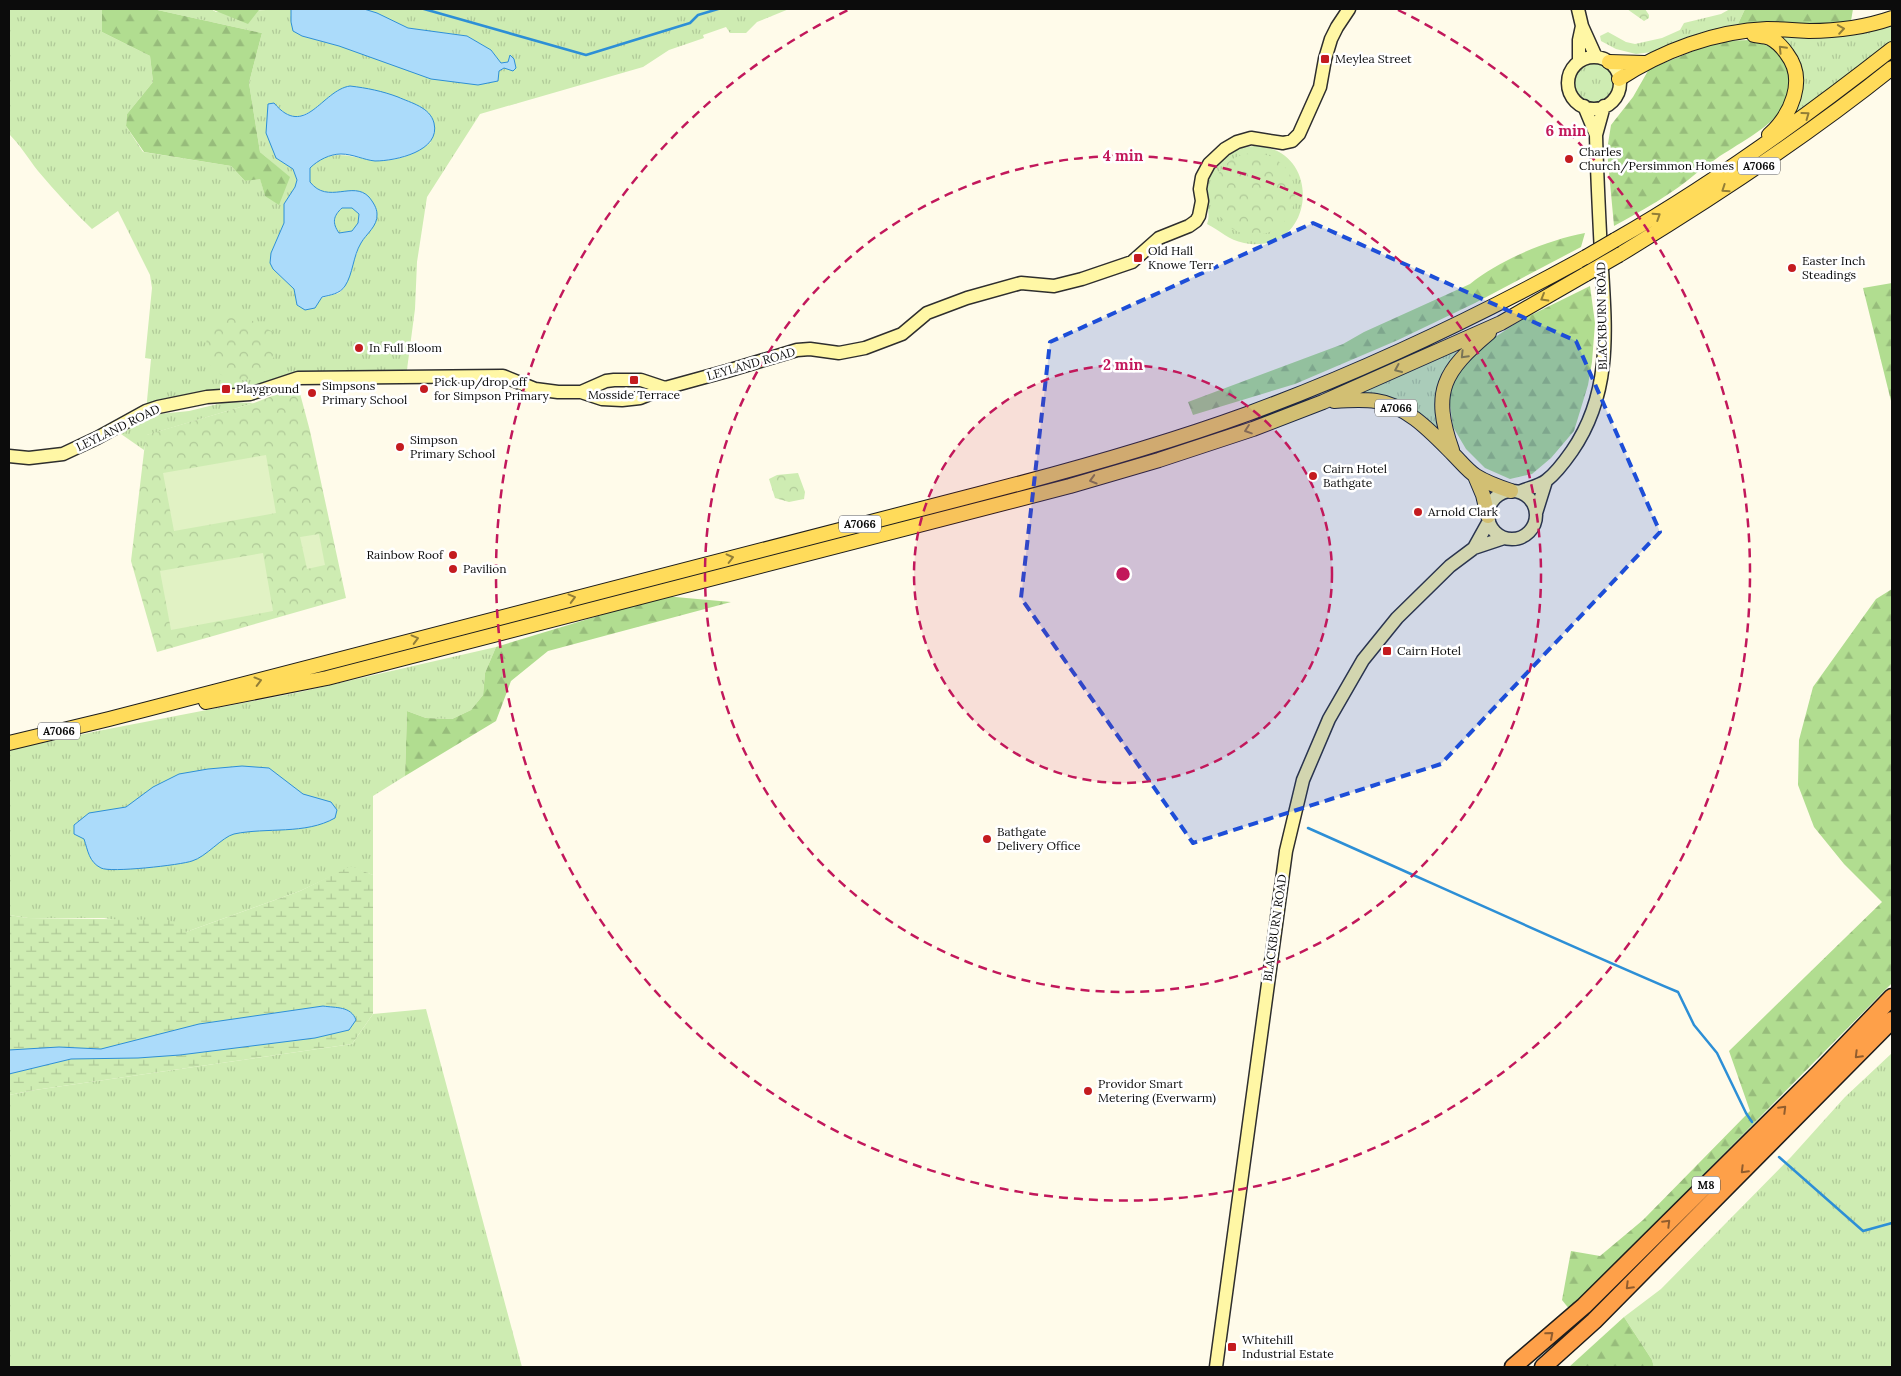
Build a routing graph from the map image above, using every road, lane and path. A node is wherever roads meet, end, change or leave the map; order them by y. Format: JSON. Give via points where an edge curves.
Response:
{"nodes":[{"id":1,"x":1350,"y":9,"type":"edge"},
{"id":2,"x":1578,"y":9,"type":"edge"},
{"id":3,"x":1892,"y":18,"type":"edge"},
{"id":4,"x":1582,"y":26,"type":"junction"},
{"id":5,"x":1740,"y":32,"type":"junction"},
{"id":6,"x":1892,"y":48,"type":"edge"},
{"id":7,"x":1596,"y":57,"type":"junction"},
{"id":8,"x":1579,"y":61,"type":"junction"},
{"id":9,"x":1610,"y":62,"type":"junction"},
{"id":10,"x":1645,"y":63,"type":"junction"},
{"id":11,"x":1892,"y":68,"type":"edge"},
{"id":12,"x":1619,"y":79,"type":"junction"},
{"id":13,"x":1584,"y":106,"type":"junction"},
{"id":14,"x":1604,"y":106,"type":"junction"},
{"id":15,"x":1596,"y":135,"type":"junction"},
{"id":16,"x":1741,"y":160,"type":"junction"},
{"id":17,"x":1500,"y":323,"type":"junction"},
{"id":18,"x":665,"y":388,"type":"junction"},
{"id":19,"x":581,"y":392,"type":"junction"},
{"id":20,"x":1323,"y":402,"type":"junction"},
{"id":21,"x":1454,"y":455,"type":"junction"},
{"id":22,"x":9,"y":456,"type":"edge"},
{"id":23,"x":1475,"y":476,"type":"junction"},
{"id":24,"x":1546,"y":481,"type":"junction"},
{"id":25,"x":1515,"y":491,"type":"junction"},
{"id":26,"x":1536,"y":513,"type":"junction"},
{"id":27,"x":1488,"y":518,"type":"junction"},
{"id":28,"x":1504,"y":538,"type":"junction"},
{"id":29,"x":1474,"y":548,"type":"junction"},
{"id":30,"x":109,"y":719,"type":"junction"},
{"id":31,"x":9,"y":743,"type":"edge"},
{"id":32,"x":1892,"y":996,"type":"edge"},
{"id":33,"x":1892,"y":1020,"type":"edge"},
{"id":34,"x":1216,"y":1367,"type":"edge"},
{"id":35,"x":1513,"y":1367,"type":"edge"},
{"id":36,"x":1543,"y":1367,"type":"edge"}],
"edges":[{"from":1,"to":18,"type":"main road","name":"LEYLAND ROAD","via":[[1331,39],[1320,87],[1299,134],[1292,141],[1282,143],[1251,138],[1224,149],[1202,176],[1202,201],[1196,221],[1160,238],[1132,262],[1054,286],[1021,283],[967,298],[927,313],[902,334],[864,348],[839,353],[797,350]]},
{"from":2,"to":4,"type":"main road"},
{"from":5,"to":3,"type":"main road","number":"A7066","one_way":true,"via":[[1834,30],[1867,26]]},
{"from":4,"to":7,"type":"main road"},
{"from":4,"to":8,"type":"main road"},
{"from":5,"to":10,"type":"main road","number":"A7066","via":[[1699,42]]},
{"from":16,"to":5,"type":"main road","number":"A7066","one_way":true,"via":[[1772,132],[1789,111],[1796,92],[1796,73],[1791,59],[1771,38]]},
{"from":16,"to":6,"type":"main road","number":"A7066","one_way":true,"via":[[1804,117]]},
{"from":7,"to":8,"type":"main road"},
{"from":7,"to":9,"type":"main road"},
{"from":8,"to":13,"type":"main road","via":[[1570,74],[1568,88],[1575,101]]},
{"from":9,"to":10,"type":"main road"},
{"from":9,"to":12,"type":"main road"},
{"from":10,"to":12,"type":"main road"},
{"from":11,"to":17,"type":"main road","number":"A7066","one_way":true,"bridge":true,"via":[[1838,111],[1692,211]]},
{"from":12,"to":14,"type":"main road","via":[[1616,96]]},
{"from":13,"to":14,"type":"main road"},
{"from":13,"to":15,"type":"main road","name":"BLACKBURN ROAD"},
{"from":14,"to":15,"type":"main road","name":"BLACKBURN ROAD"},
{"from":15,"to":24,"type":"main road","name":"BLACKBURN ROAD","via":[[1604,323],[1601,383],[1592,416],[1580,439]]},
{"from":30,"to":16,"type":"main road","number":"A7066","one_way":true,"bridge":true,"via":[[1066,472],[1247,414],[1414,345],[1514,296],[1648,222]]},
{"from":17,"to":20,"type":"main road","number":"A7066","one_way":true},
{"from":17,"to":21,"type":"main road","number":"A7066","one_way":true,"via":[[1465,353],[1446,381],[1442,412]]},
{"from":18,"to":19,"type":"main road","name":"LEYLAND ROAD","via":[[648,396],[622,400],[602,399]]},
{"from":18,"to":19,"type":"main road","name":"LEYLAND ROAD","via":[[641,380],[614,380]]},
{"from":19,"to":22,"type":"main road","name":"LEYLAND ROAD","via":[[536,389],[503,376],[298,378],[250,394],[207,397],[158,407],[63,454],[29,458]]},
{"from":20,"to":21,"type":"main road","number":"A7066","via":[[1378,401],[1400,409]]},
{"from":20,"to":30,"type":"main road","number":"A7066","one_way":true,"via":[[1253,429],[1070,486],[326,678],[245,696]]},
{"from":21,"to":23,"type":"main road","number":"A7066"},
{"from":23,"to":25,"type":"main road","number":"A7066"},
{"from":23,"to":27,"type":"main road","number":"A7066"},
{"from":24,"to":25,"type":"main road","name":"BLACKBURN ROAD"},
{"from":24,"to":26,"type":"main road","name":"BLACKBURN ROAD"},
{"from":25,"to":26,"type":"main road","via":[[1533,502]]},
{"from":25,"to":27,"type":"main road","via":[[1495,498]]},
{"from":26,"to":28,"type":"main road","via":[[1535,523],[1527,534],[1515,539]]},
{"from":27,"to":28,"type":"main road","via":[[1496,533]]},
{"from":27,"to":29,"type":"main road","name":"BLACKBURN ROAD"},
{"from":28,"to":29,"type":"main road","name":"BLACKBURN ROAD"},
{"from":29,"to":34,"type":"main road","name":"BLACKBURN ROAD","via":[[1426,588],[1363,660],[1328,719],[1303,780],[1286,851]]},
{"from":30,"to":31,"type":"main road","number":"A7066"},
{"from":35,"to":32,"type":"highway","number":"M8","one_way":true,"via":[[1584,1306]]},
{"from":33,"to":36,"type":"highway","number":"M8","one_way":true,"via":[[1594,1321]]}]}
